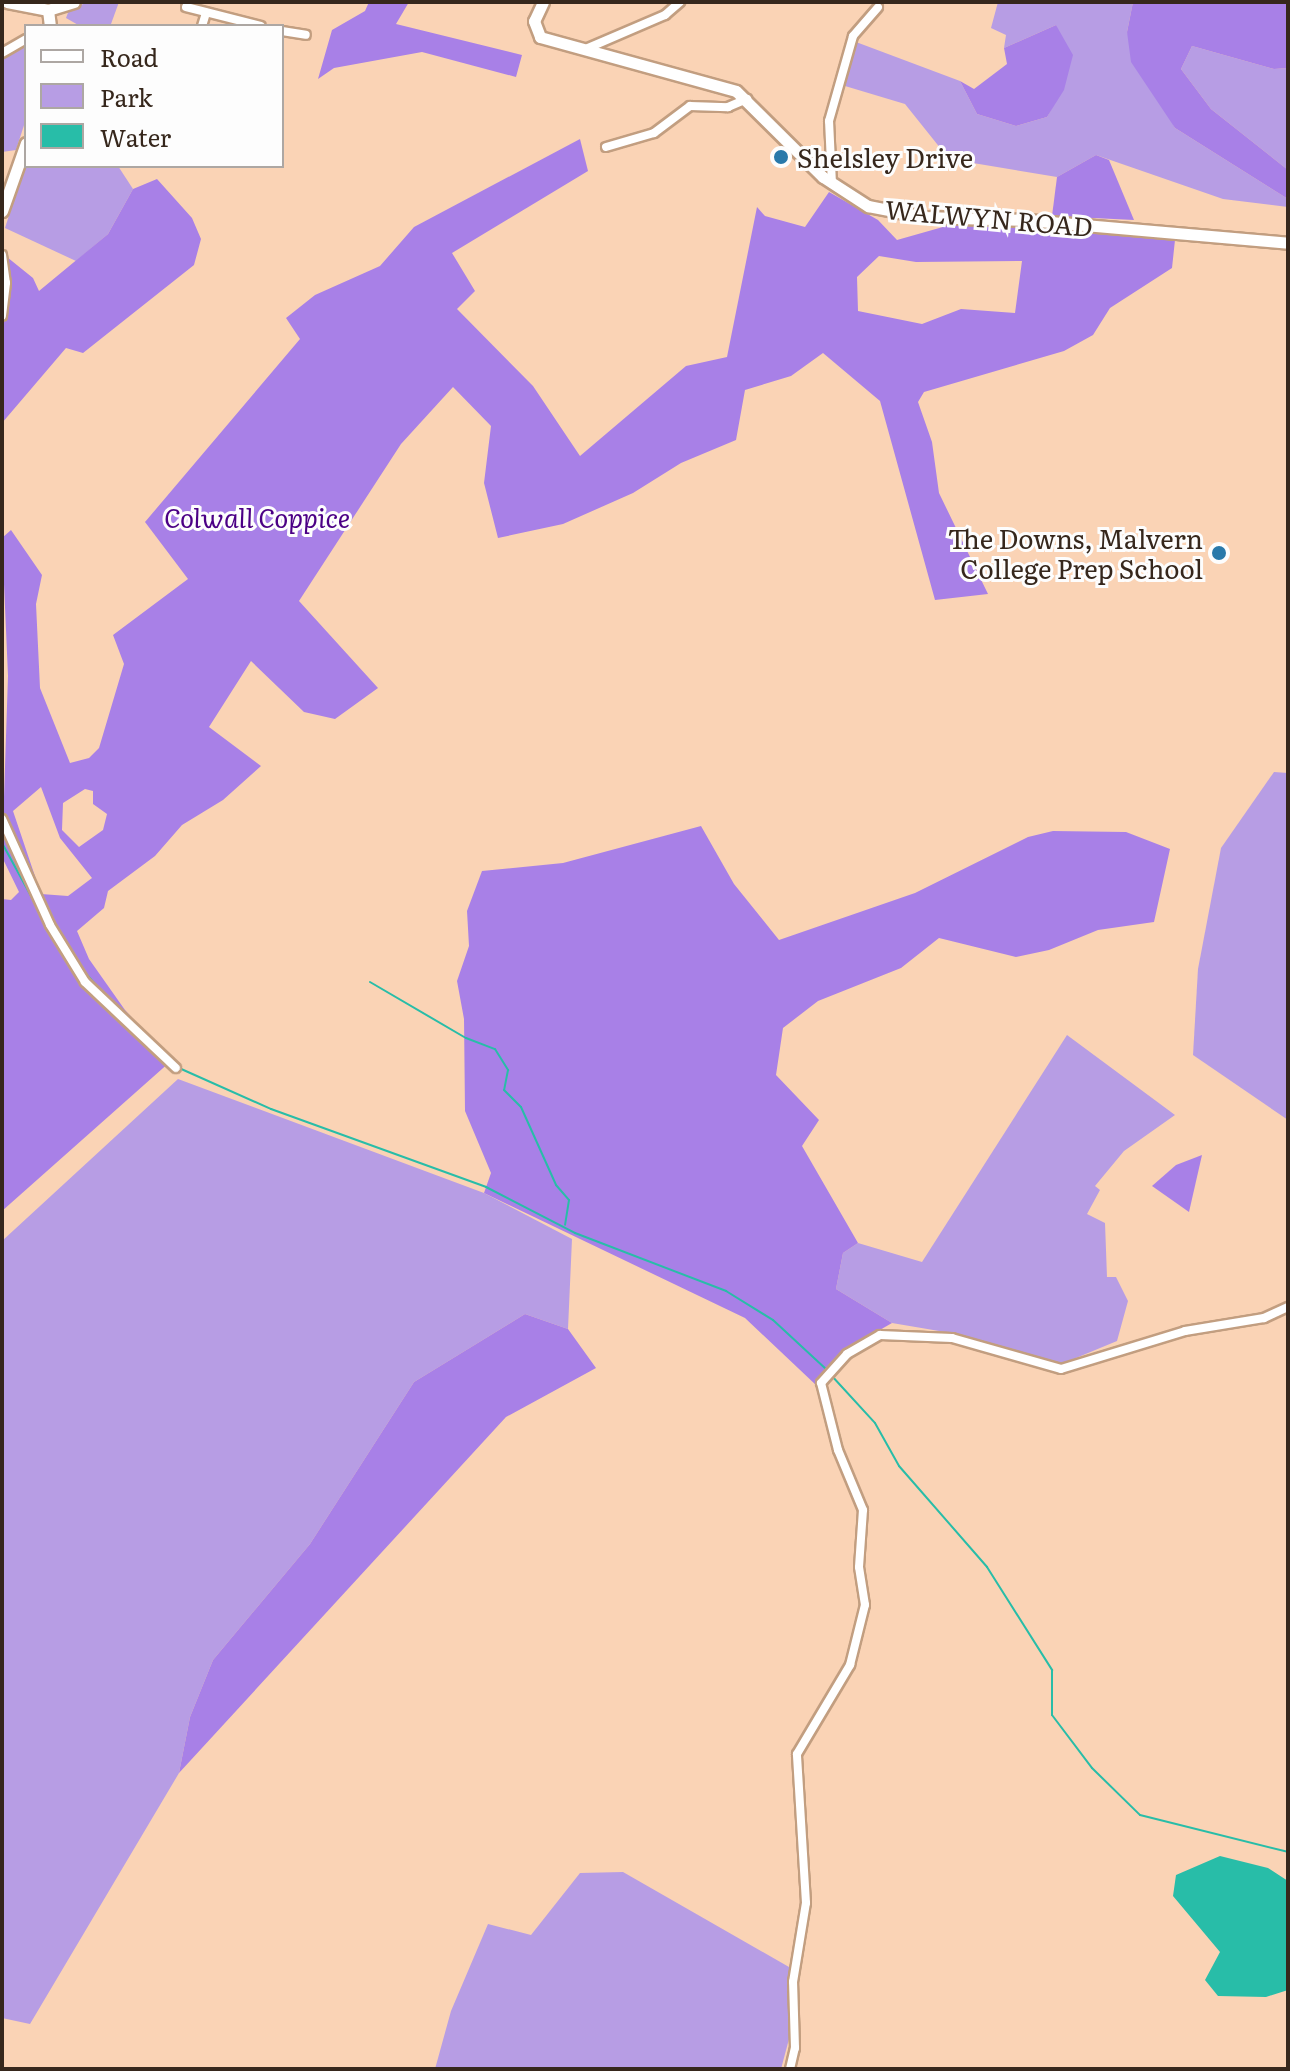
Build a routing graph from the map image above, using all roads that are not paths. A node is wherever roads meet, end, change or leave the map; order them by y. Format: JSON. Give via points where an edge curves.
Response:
{"nodes":[{"id":1,"x":7,"y":2,"type":"edge"},
{"id":2,"x":74,"y":2,"type":"edge"},
{"id":3,"x":543,"y":2,"type":"edge"},
{"id":4,"x":680,"y":2,"type":"edge"},
{"id":5,"x":192,"y":6,"type":"edge"},
{"id":6,"x":878,"y":7,"type":"dead end"},
{"id":7,"x":48,"y":10,"type":"junction"},
{"id":8,"x":206,"y":13,"type":"junction"},
{"id":9,"x":50,"y":24,"type":"edge"},
{"id":10,"x":203,"y":24,"type":"edge"},
{"id":11,"x":253,"y":24,"type":"edge"},
{"id":12,"x":284,"y":31,"type":"edge"},
{"id":13,"x":306,"y":35,"type":"dead end"},
{"id":14,"x":24,"y":40,"type":"edge"},
{"id":15,"x":588,"y":48,"type":"junction"},
{"id":16,"x":2,"y":53,"type":"edge"},
{"id":17,"x":747,"y":99,"type":"junction"},
{"id":18,"x":606,"y":147,"type":"dead end"},
{"id":19,"x":24,"y":149,"type":"edge"},
{"id":20,"x":832,"y":184,"type":"junction"},
{"id":21,"x":2,"y":211,"type":"edge"},
{"id":22,"x":1288,"y":243,"type":"edge"},
{"id":23,"x":2,"y":255,"type":"edge"},
{"id":24,"x":2,"y":316,"type":"edge"},
{"id":25,"x":2,"y":819,"type":"edge"},
{"id":26,"x":176,"y":1068,"type":"dead end"},
{"id":27,"x":1288,"y":1307,"type":"edge"},
{"id":28,"x":790,"y":2069,"type":"edge"}],
"edges":[{"from":1,"to":7,"type":"main road"},
{"from":2,"to":7,"type":"main road"},
{"from":3,"to":15,"type":"main road","name":"WALWYN ROAD","via":[[534,21],[540,37]]},
{"from":4,"to":15,"type":"street","via":[[665,15]]},
{"from":5,"to":8,"type":"street"},
{"from":6,"to":20,"type":"street","via":[[853,36],[829,121]]},
{"from":7,"to":9,"type":"main road"},
{"from":8,"to":10,"type":"street"},
{"from":8,"to":11,"type":"street"},
{"from":12,"to":13,"type":"street"},
{"from":14,"to":16,"type":"street"},
{"from":15,"to":17,"type":"main road","name":"WALWYN ROAD","via":[[721,86]]},
{"from":17,"to":18,"type":"street","via":[[728,107],[690,106],[654,133]]},
{"from":17,"to":20,"type":"main road","name":"WALWYN ROAD"},
{"from":19,"to":21,"type":"main road"},
{"from":20,"to":22,"type":"main road","name":"WALWYN ROAD","via":[[868,206],[924,217],[1027,220]]},
{"from":23,"to":24,"type":"street"},
{"from":25,"to":26,"type":"street","via":[[50,925],[85,982]]},
{"from":27,"to":28,"type":"street","via":[[1264,1318],[1185,1331],[1061,1369],[952,1338],[880,1335],[847,1354],[821,1383],[863,1510],[859,1546],[865,1623],[850,1665],[797,1754],[806,1903],[793,1982]]}]}
